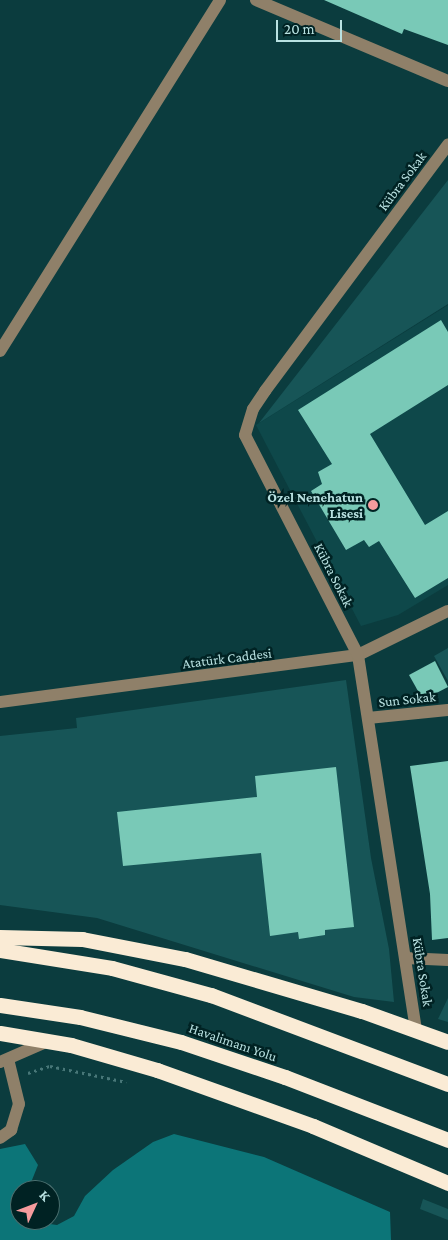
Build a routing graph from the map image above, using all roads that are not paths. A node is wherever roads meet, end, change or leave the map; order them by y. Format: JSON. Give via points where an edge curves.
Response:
{"nodes":[{"id":1,"x":220,"y":0,"type":"edge"},
{"id":2,"x":256,"y":0,"type":"edge"},
{"id":3,"x":448,"y":81,"type":"edge"},
{"id":4,"x":448,"y":145,"type":"edge"},
{"id":5,"x":0,"y":351,"type":"edge"},
{"id":6,"x":448,"y":611,"type":"edge"},
{"id":7,"x":358,"y":655,"type":"junction"},
{"id":8,"x":0,"y":702,"type":"edge"},
{"id":9,"x":448,"y":710,"type":"edge"},
{"id":10,"x":368,"y":718,"type":"junction"},
{"id":11,"x":0,"y":937,"type":"edge"},
{"id":12,"x":0,"y":950,"type":"edge"},
{"id":13,"x":405,"y":958,"type":"junction"},
{"id":14,"x":448,"y":960,"type":"edge"},
{"id":15,"x":0,"y":1005,"type":"edge"},
{"id":16,"x":416,"y":1030,"type":"junction"},
{"id":17,"x":0,"y":1032,"type":"edge"},
{"id":18,"x":48,"y":1041,"type":"junction"},
{"id":19,"x":448,"y":1042,"type":"edge"},
{"id":20,"x":4,"y":1061,"type":"edge"},
{"id":21,"x":448,"y":1084,"type":"edge"},
{"id":22,"x":0,"y":1138,"type":"edge"},
{"id":23,"x":448,"y":1140,"type":"edge"},
{"id":24,"x":448,"y":1183,"type":"edge"}],
"edges":[{"from":1,"to":5,"type":"street"},
{"from":2,"to":3,"type":"street"},
{"from":4,"to":7,"type":"street","name":"Kübra Sokak","via":[[266,390],[247,422],[245,435]]},
{"from":6,"to":7,"type":"street","name":"Atatürk Caddesi"},
{"from":7,"to":8,"type":"street","name":"Atatürk Caddesi"},
{"from":7,"to":10,"type":"street","name":"Kübra Sokak"},
{"from":9,"to":10,"type":"street","name":"Sun Sokak"},
{"from":10,"to":13,"type":"street","name":"Kübra Sokak"},
{"from":11,"to":16,"type":"highway","via":[[82,939],[185,959]]},
{"from":12,"to":21,"type":"highway","via":[[112,968],[211,995]]},
{"from":13,"to":14,"type":"street"},
{"from":13,"to":16,"type":"street","name":"Kübra Sokak"},
{"from":15,"to":23,"type":"highway","name":"Havalimanı Yolu","via":[[80,1017],[181,1042],[285,1077]]},
{"from":16,"to":19,"type":"highway"},
{"from":17,"to":18,"type":"highway"},
{"from":18,"to":20,"type":"street"},
{"from":18,"to":24,"type":"highway","via":[[157,1070],[260,1106]]},
{"from":20,"to":22,"type":"street","via":[[14,1082],[19,1104],[11,1130]]}]}
